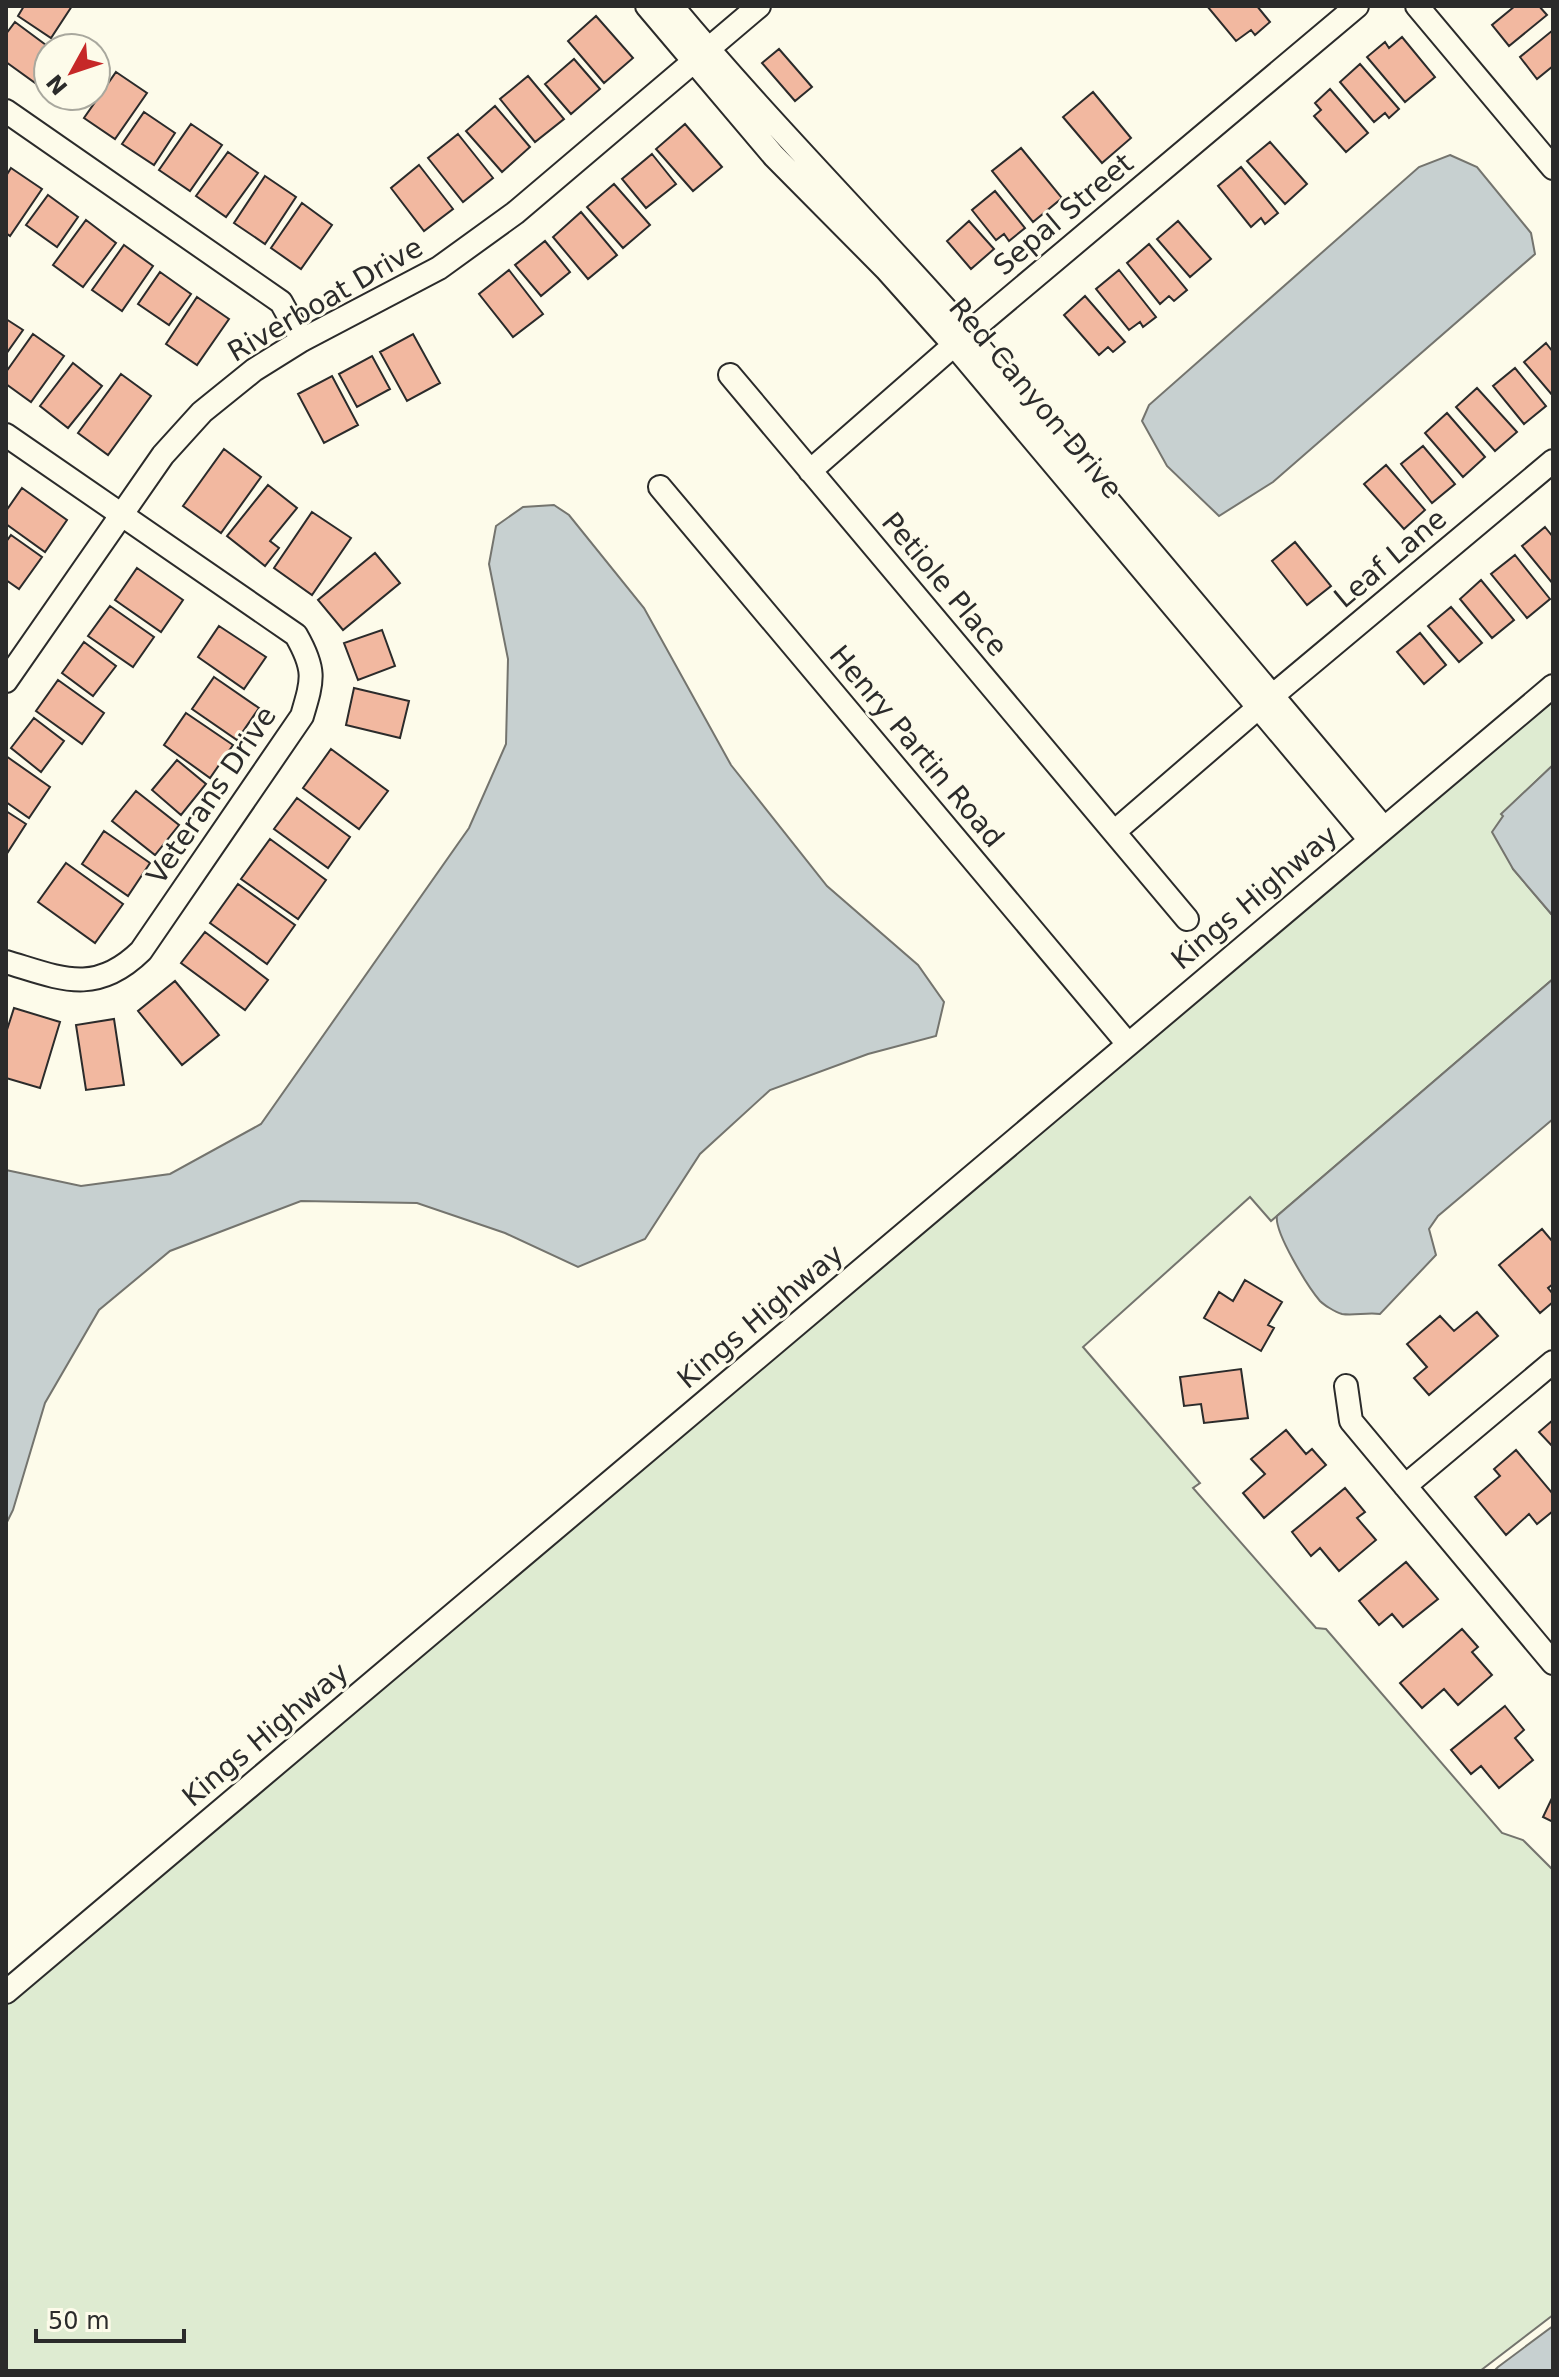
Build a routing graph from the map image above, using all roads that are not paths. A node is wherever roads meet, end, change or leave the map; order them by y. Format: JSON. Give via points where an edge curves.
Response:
{"nodes":[{"id":1,"x":647,"y":6,"type":"edge"},
{"id":2,"x":672,"y":6,"type":"edge"},
{"id":3,"x":759,"y":6,"type":"edge"},
{"id":4,"x":1357,"y":6,"type":"edge"},
{"id":5,"x":1417,"y":6,"type":"edge"},
{"id":6,"x":700,"y":55,"type":"junction"},
{"id":7,"x":6,"y":111,"type":"edge"},
{"id":8,"x":1553,"y":168,"type":"edge"},
{"id":9,"x":302,"y":340,"type":"junction"},
{"id":10,"x":961,"y":340,"type":"junction"},
{"id":11,"x":730,"y":375,"type":"dead end"},
{"id":12,"x":6,"y":435,"type":"edge"},
{"id":13,"x":1553,"y":461,"type":"edge"},
{"id":14,"x":810,"y":471,"type":"junction"},
{"id":15,"x":660,"y":487,"type":"dead end"},
{"id":16,"x":120,"y":514,"type":"junction"},
{"id":17,"x":6,"y":681,"type":"edge"},
{"id":18,"x":1553,"y":686,"type":"edge"},
{"id":19,"x":1265,"y":701,"type":"junction"},
{"id":20,"x":1114,"y":832,"type":"junction"},
{"id":21,"x":1376,"y":833,"type":"junction"},
{"id":22,"x":1187,"y":919,"type":"dead end"},
{"id":23,"x":6,"y":962,"type":"edge"},
{"id":24,"x":1128,"y":1044,"type":"junction"},
{"id":25,"x":1553,"y":1362,"type":"edge"},
{"id":26,"x":1346,"y":1386,"type":"dead end"},
{"id":27,"x":1405,"y":1486,"type":"junction"},
{"id":28,"x":1553,"y":1663,"type":"edge"},
{"id":29,"x":6,"y":1992,"type":"edge"}],
"edges":[{"from":1,"to":6,"type":"street","name":"Red Canyon Drive"},
{"from":2,"to":6,"type":"street","name":"Red Canyon Drive"},
{"from":3,"to":6,"type":"street","name":"Riverboat Drive"},
{"from":4,"to":10,"type":"street","name":"Sepal Street"},
{"from":5,"to":8,"type":"street"},
{"from":6,"to":9,"type":"street","name":"Riverboat Drive","via":[[515,213],[439,268]]},
{"from":6,"to":10,"type":"street","name":"Red Canyon Drive","via":[[774,156]]},
{"from":7,"to":9,"type":"street","via":[[281,302]]},
{"from":9,"to":16,"type":"street","name":"Riverboat Drive","via":[[202,412]]},
{"from":10,"to":14,"type":"street","name":"Sepal Street"},
{"from":10,"to":19,"type":"street","name":"Red Canyon Drive"},
{"from":11,"to":14,"type":"street","name":"Petiole Place"},
{"from":12,"to":16,"type":"street","name":"Veterans Drive"},
{"from":13,"to":19,"type":"street","name":"Leaf Lane"},
{"from":14,"to":20,"type":"street","name":"Petiole Place"},
{"from":15,"to":24,"type":"street","name":"Henry Partin Road"},
{"from":16,"to":17,"type":"street","name":"Riverboat Drive"},
{"from":16,"to":23,"type":"street","name":"Veterans Drive","via":[[296,635],[310,660],[311,685],[302,716],[141,951],[124,968],[89,980]]},
{"from":18,"to":21,"type":"street","name":"Kings Highway"},
{"from":19,"to":20,"type":"street"},
{"from":19,"to":21,"type":"street","name":"Red Canyon Drive"},
{"from":20,"to":22,"type":"street","name":"Petiole Place"},
{"from":21,"to":24,"type":"street","name":"Kings Highway"},
{"from":24,"to":29,"type":"street","name":"Kings Highway"},
{"from":25,"to":27,"type":"street"},
{"from":26,"to":27,"type":"street","via":[[1351,1421]]},
{"from":27,"to":28,"type":"street"}]}
